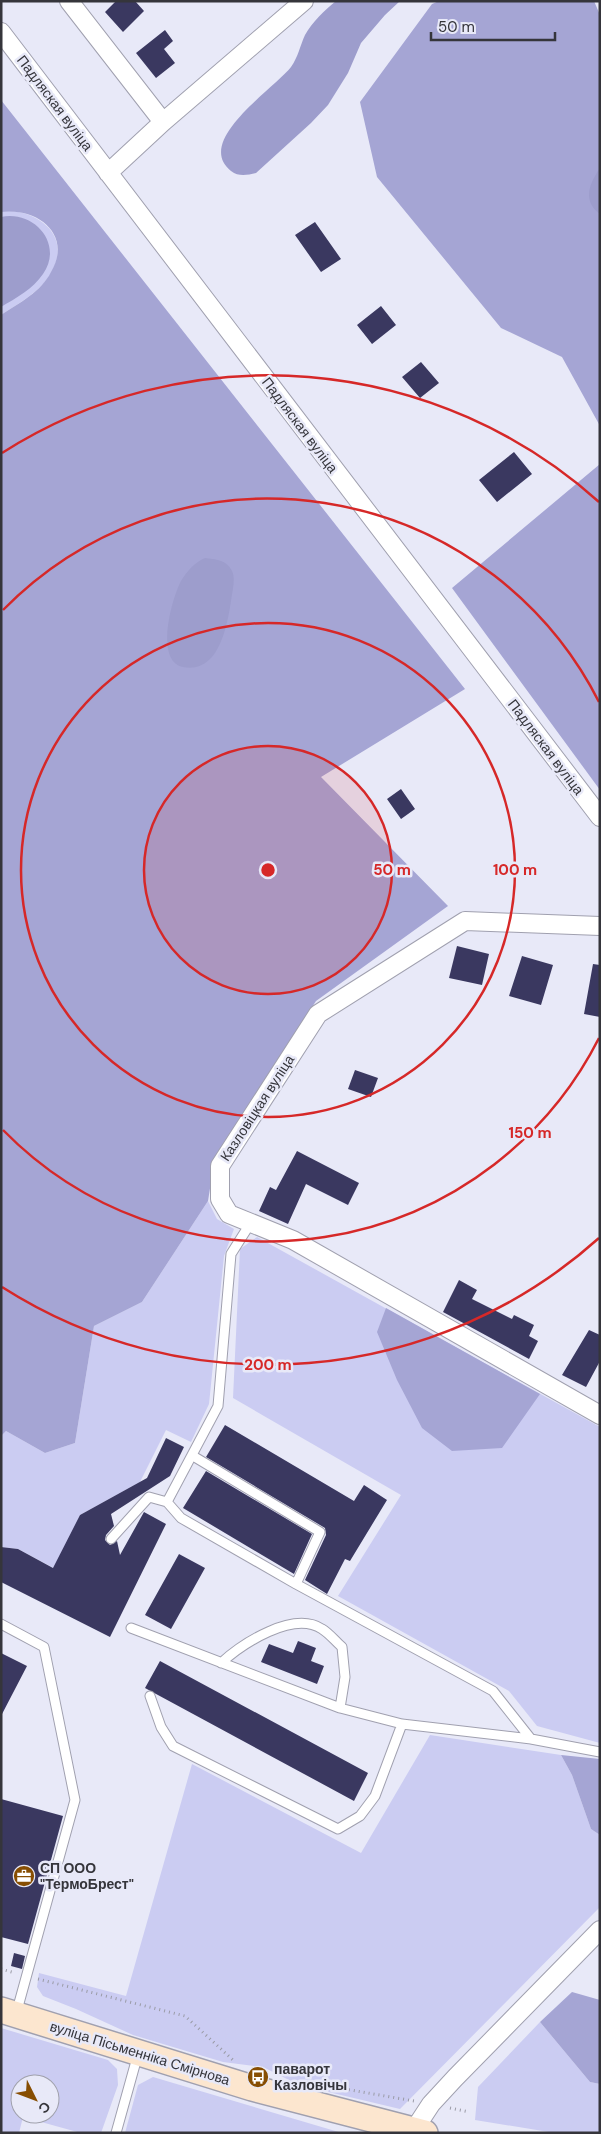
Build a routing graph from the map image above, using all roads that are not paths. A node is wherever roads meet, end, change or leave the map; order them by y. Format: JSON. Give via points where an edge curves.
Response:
{"nodes":[{"id":1,"x":68,"y":1,"type":"edge"},
{"id":2,"x":304,"y":1,"type":"edge"},
{"id":3,"x":1,"y":32,"type":"edge"},
{"id":4,"x":163,"y":122,"type":"junction"},
{"id":5,"x":108,"y":173,"type":"junction"},
{"id":6,"x":600,"y":818,"type":"edge"},
{"id":7,"x":600,"y":926,"type":"edge"},
{"id":8,"x":250,"y":1224,"type":"junction"},
{"id":9,"x":600,"y":1415,"type":"edge"},
{"id":10,"x":193,"y":1456,"type":"junction"},
{"id":11,"x":167,"y":1502,"type":"junction"},
{"id":12,"x":111,"y":1539,"type":"dead end"},
{"id":13,"x":296,"y":1584,"type":"junction"},
{"id":14,"x":1,"y":1624,"type":"edge"},
{"id":15,"x":131,"y":1628,"type":"dead end"},
{"id":16,"x":221,"y":1664,"type":"junction"},
{"id":17,"x":150,"y":1696,"type":"dead end"},
{"id":18,"x":340,"y":1708,"type":"junction"},
{"id":19,"x":402,"y":1724,"type":"junction"},
{"id":20,"x":531,"y":1739,"type":"junction"},
{"id":21,"x":600,"y":1752,"type":"edge"},
{"id":22,"x":600,"y":1930,"type":"edge"},
{"id":23,"x":8,"y":2012,"type":"edge"},
{"id":24,"x":138,"y":2052,"type":"junction"},
{"id":25,"x":417,"y":2132,"type":"edge"},
{"id":26,"x":116,"y":2133,"type":"edge"}],
"edges":[{"from":1,"to":4,"type":"street"},
{"from":2,"to":4,"type":"street"},
{"from":3,"to":5,"type":"street","name":"Падляская вуліца"},
{"from":4,"to":5,"type":"street"},
{"from":5,"to":6,"type":"street","name":"Падляская вуліца"},
{"from":7,"to":8,"type":"street","name":"Казловіцкая вуліца","via":[[465,921],[318,1014],[220,1166],[220,1199],[229,1214]]},
{"from":8,"to":9,"type":"street","name":"Казловіцкая вуліца","via":[[293,1240]]},
{"from":8,"to":10,"type":"lane","via":[[231,1254],[218,1406]]},
{"from":10,"to":11,"type":"lane"},
{"from":10,"to":13,"type":"lane","via":[[320,1532]]},
{"from":11,"to":12,"type":"lane","via":[[149,1497]]},
{"from":11,"to":13,"type":"lane","via":[[181,1518]]},
{"from":13,"to":20,"type":"lane","via":[[493,1691]]},
{"from":14,"to":23,"type":"lane","via":[[44,1647],[75,1800],[27,1976]]},
{"from":15,"to":16,"type":"lane"},
{"from":16,"to":18,"type":"lane"},
{"from":16,"to":18,"type":"lane","via":[[236,1649],[271,1630],[294,1622],[320,1628],[342,1647],[345,1677]]},
{"from":17,"to":19,"type":"lane","via":[[161,1727],[173,1746],[338,1829],[360,1816],[375,1796]]},
{"from":18,"to":19,"type":"lane"},
{"from":19,"to":20,"type":"lane"},
{"from":20,"to":21,"type":"lane"},
{"from":22,"to":25,"type":"street","via":[[431,2104]]},
{"from":23,"to":24,"type":"main road","name":"вуліца Пісьменніка Смірнова"},
{"from":24,"to":25,"type":"main road","name":"вуліца Пісьменніка Смірнова","via":[[252,2088]]},
{"from":24,"to":26,"type":"lane"}]}
